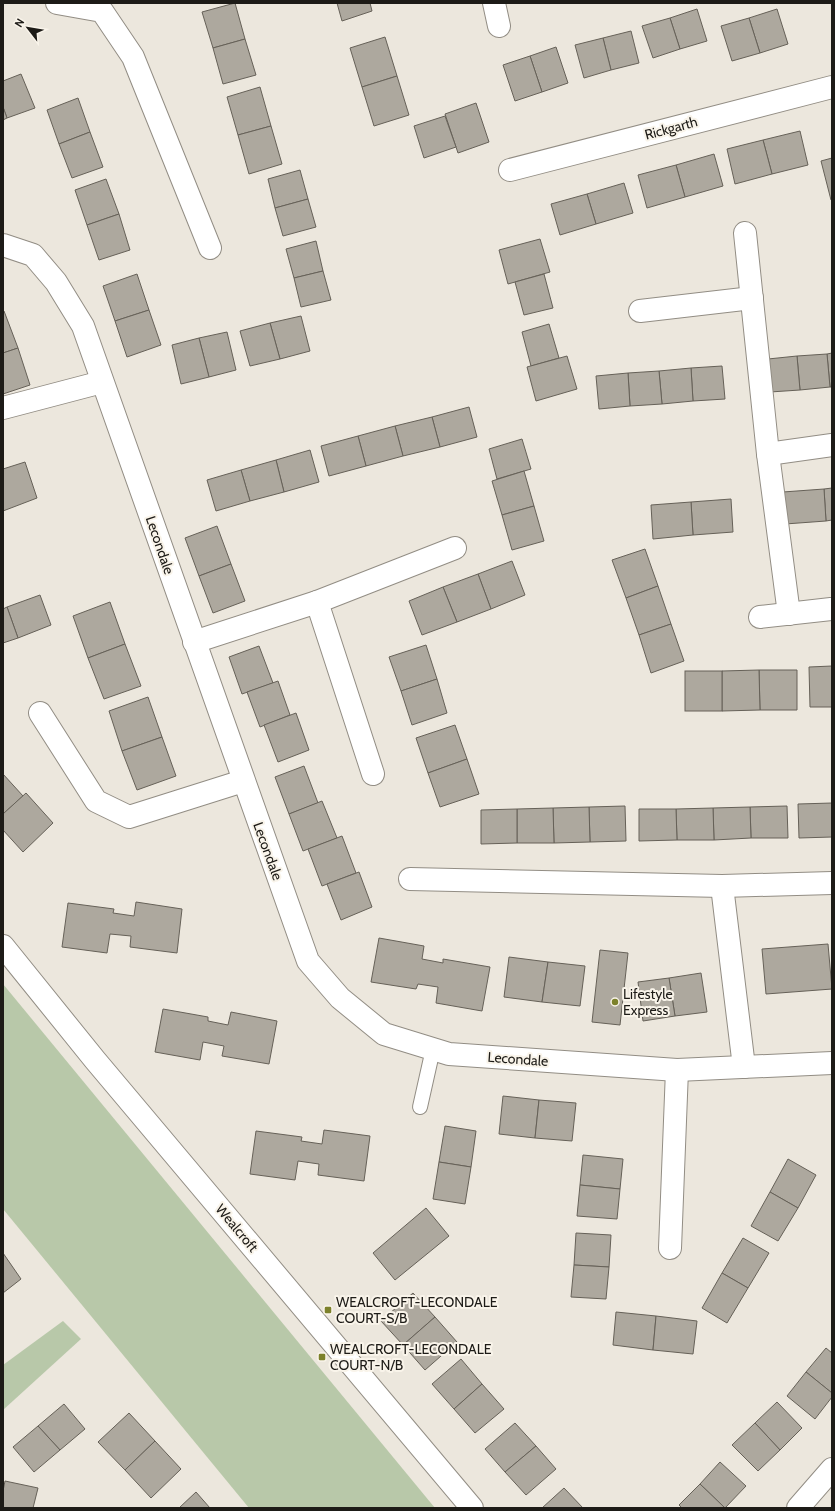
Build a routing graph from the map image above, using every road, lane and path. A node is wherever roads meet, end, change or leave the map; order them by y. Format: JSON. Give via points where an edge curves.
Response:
{"nodes":[{"id":1,"x":57,"y":3,"type":"edge"},
{"id":2,"x":494,"y":3,"type":"edge"},
{"id":3,"x":499,"y":26,"type":"dead end"},
{"id":4,"x":832,"y":86,"type":"edge"},
{"id":5,"x":510,"y":170,"type":"dead end"},
{"id":6,"x":745,"y":234,"type":"dead end"},
{"id":7,"x":3,"y":245,"type":"edge"},
{"id":8,"x":210,"y":248,"type":"dead end"},
{"id":9,"x":752,"y":298,"type":"junction"},
{"id":10,"x":640,"y":311,"type":"dead end"},
{"id":11,"x":102,"y":382,"type":"junction"},
{"id":12,"x":3,"y":408,"type":"edge"},
{"id":13,"x":832,"y":445,"type":"edge"},
{"id":14,"x":768,"y":454,"type":"junction"},
{"id":15,"x":455,"y":548,"type":"dead end"},
{"id":16,"x":317,"y":602,"type":"junction"},
{"id":17,"x":831,"y":610,"type":"edge"},
{"id":18,"x":789,"y":614,"type":"junction"},
{"id":19,"x":760,"y":617,"type":"dead end"},
{"id":20,"x":194,"y":642,"type":"junction"},
{"id":21,"x":40,"y":712,"type":"dead end"},
{"id":22,"x":373,"y":774,"type":"dead end"},
{"id":23,"x":243,"y":781,"type":"junction"},
{"id":24,"x":410,"y":879,"type":"dead end"},
{"id":25,"x":832,"y":883,"type":"edge"},
{"id":26,"x":722,"y":886,"type":"junction"},
{"id":27,"x":3,"y":946,"type":"edge"},
{"id":28,"x":433,"y":1049,"type":"junction"},
{"id":29,"x":832,"y":1064,"type":"edge"},
{"id":30,"x":744,"y":1067,"type":"junction"},
{"id":31,"x":677,"y":1070,"type":"junction"},
{"id":32,"x":420,"y":1107,"type":"dead end"},
{"id":33,"x":670,"y":1248,"type":"dead end"},
{"id":34,"x":832,"y":1469,"type":"edge"},
{"id":35,"x":472,"y":1508,"type":"edge"},
{"id":36,"x":798,"y":1508,"type":"edge"}],
"edges":[{"from":1,"to":8,"type":"street","via":[[102,11],[133,57]]},
{"from":2,"to":3,"type":"street"},
{"from":4,"to":5,"type":"street","name":"Rickgarth"},
{"from":6,"to":9,"type":"street"},
{"from":7,"to":11,"type":"street","name":"Lecondale","via":[[33,255],[56,282],[83,326]]},
{"from":9,"to":10,"type":"street"},
{"from":9,"to":14,"type":"street"},
{"from":11,"to":12,"type":"street"},
{"from":11,"to":20,"type":"street","name":"Lecondale"},
{"from":13,"to":14,"type":"street"},
{"from":14,"to":18,"type":"street"},
{"from":15,"to":16,"type":"street"},
{"from":16,"to":20,"type":"street"},
{"from":16,"to":22,"type":"street"},
{"from":17,"to":18,"type":"street"},
{"from":18,"to":19,"type":"street"},
{"from":20,"to":23,"type":"street","name":"Lecondale"},
{"from":21,"to":23,"type":"street","via":[[96,801],[129,817]]},
{"from":23,"to":28,"type":"street","name":"Lecondale","via":[[308,961],[340,998],[384,1034]]},
{"from":24,"to":26,"type":"street"},
{"from":25,"to":26,"type":"street"},
{"from":26,"to":30,"type":"street"},
{"from":27,"to":35,"type":"street","name":"Wealcroft"},
{"from":28,"to":31,"type":"street","name":"Lecondale","via":[[449,1054]]},
{"from":28,"to":32,"type":"lane"},
{"from":29,"to":30,"type":"street","name":"Lecondale"},
{"from":30,"to":31,"type":"street","name":"Lecondale"},
{"from":31,"to":33,"type":"street"},
{"from":34,"to":36,"type":"street"}]}
